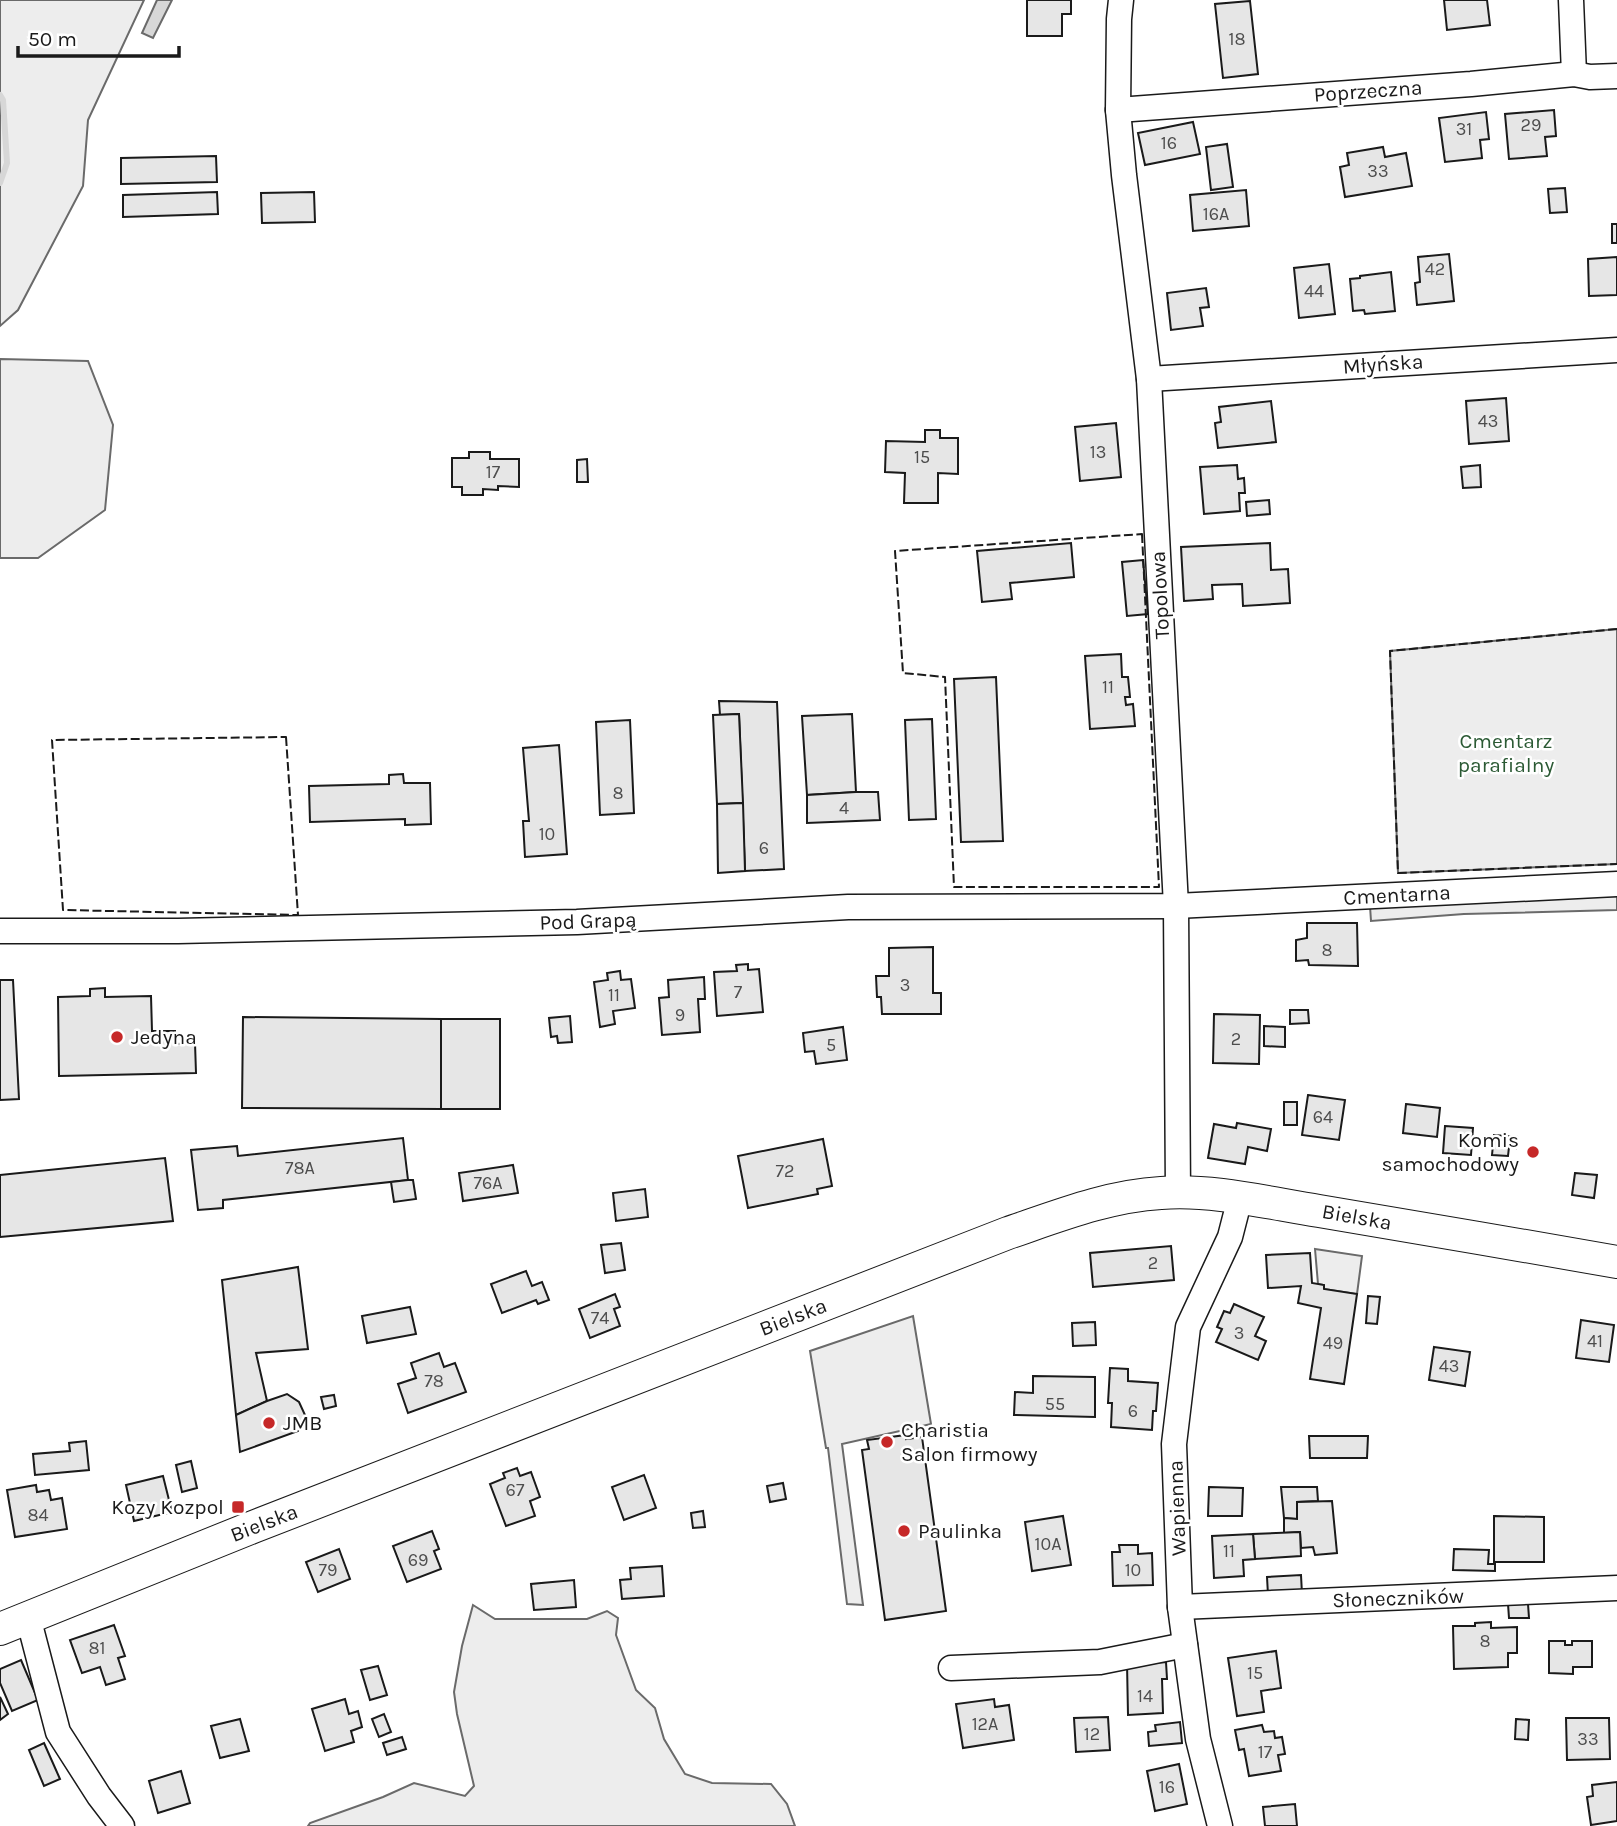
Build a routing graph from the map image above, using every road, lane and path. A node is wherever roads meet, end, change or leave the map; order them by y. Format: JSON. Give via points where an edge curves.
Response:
{"nodes":[{"id":1,"x":1121,"y":0,"type":"edge"},
{"id":2,"x":1571,"y":0,"type":"edge"},
{"id":3,"x":1574,"y":74,"type":"junction"},
{"id":4,"x":1617,"y":76,"type":"edge"},
{"id":5,"x":1118,"y":110,"type":"junction"},
{"id":6,"x":1617,"y":350,"type":"edge"},
{"id":7,"x":1149,"y":379,"type":"junction"},
{"id":8,"x":1617,"y":884,"type":"edge"},
{"id":9,"x":1177,"y":906,"type":"junction"},
{"id":10,"x":0,"y":931,"type":"edge"},
{"id":11,"x":1178,"y":1193,"type":"junction"},
{"id":12,"x":1240,"y":1198,"type":"junction"},
{"id":13,"x":1617,"y":1262,"type":"edge"},
{"id":14,"x":1617,"y":1588,"type":"edge"},
{"id":15,"x":1180,"y":1607,"type":"junction"},
{"id":16,"x":14,"y":1623,"type":"edge"},
{"id":17,"x":1185,"y":1646,"type":"junction"},
{"id":18,"x":951,"y":1668,"type":"dead end"},
{"id":19,"x":122,"y":1826,"type":"edge"},
{"id":20,"x":1220,"y":1826,"type":"edge"}],
"edges":[{"from":1,"to":5,"type":"street","name":"Topolowa"},
{"from":2,"to":3,"type":"street"},
{"from":3,"to":4,"type":"street","name":"Poprzeczna"},
{"from":3,"to":5,"type":"street","name":"Poprzeczna"},
{"from":5,"to":7,"type":"street","name":"Topolowa"},
{"from":6,"to":7,"type":"street","name":"Młyńska"},
{"from":7,"to":9,"type":"street","name":"Topolowa"},
{"from":8,"to":9,"type":"street","name":"Cmentarna"},
{"from":9,"to":10,"type":"street","name":"Pod Grapą","via":[[848,907],[577,922]]},
{"from":9,"to":11,"type":"street","name":"Topolowa"},
{"from":11,"to":12,"type":"main road","name":"Bielska"},
{"from":11,"to":16,"type":"main road","name":"Bielska","via":[[1093,1205],[1008,1233]]},
{"from":12,"to":13,"type":"main road","name":"Bielska"},
{"from":12,"to":15,"type":"street","name":"Wapienna","via":[[1230,1237],[1188,1327],[1174,1444]]},
{"from":14,"to":15,"type":"street","name":"Słoneczników"},
{"from":15,"to":17,"type":"street","name":"Wapienna"},
{"from":16,"to":19,"type":"street","via":[[58,1732]]},
{"from":17,"to":18,"type":"street","via":[[1100,1662]]},
{"from":17,"to":20,"type":"street","name":"Wapienna","via":[[1198,1739]]}]}
